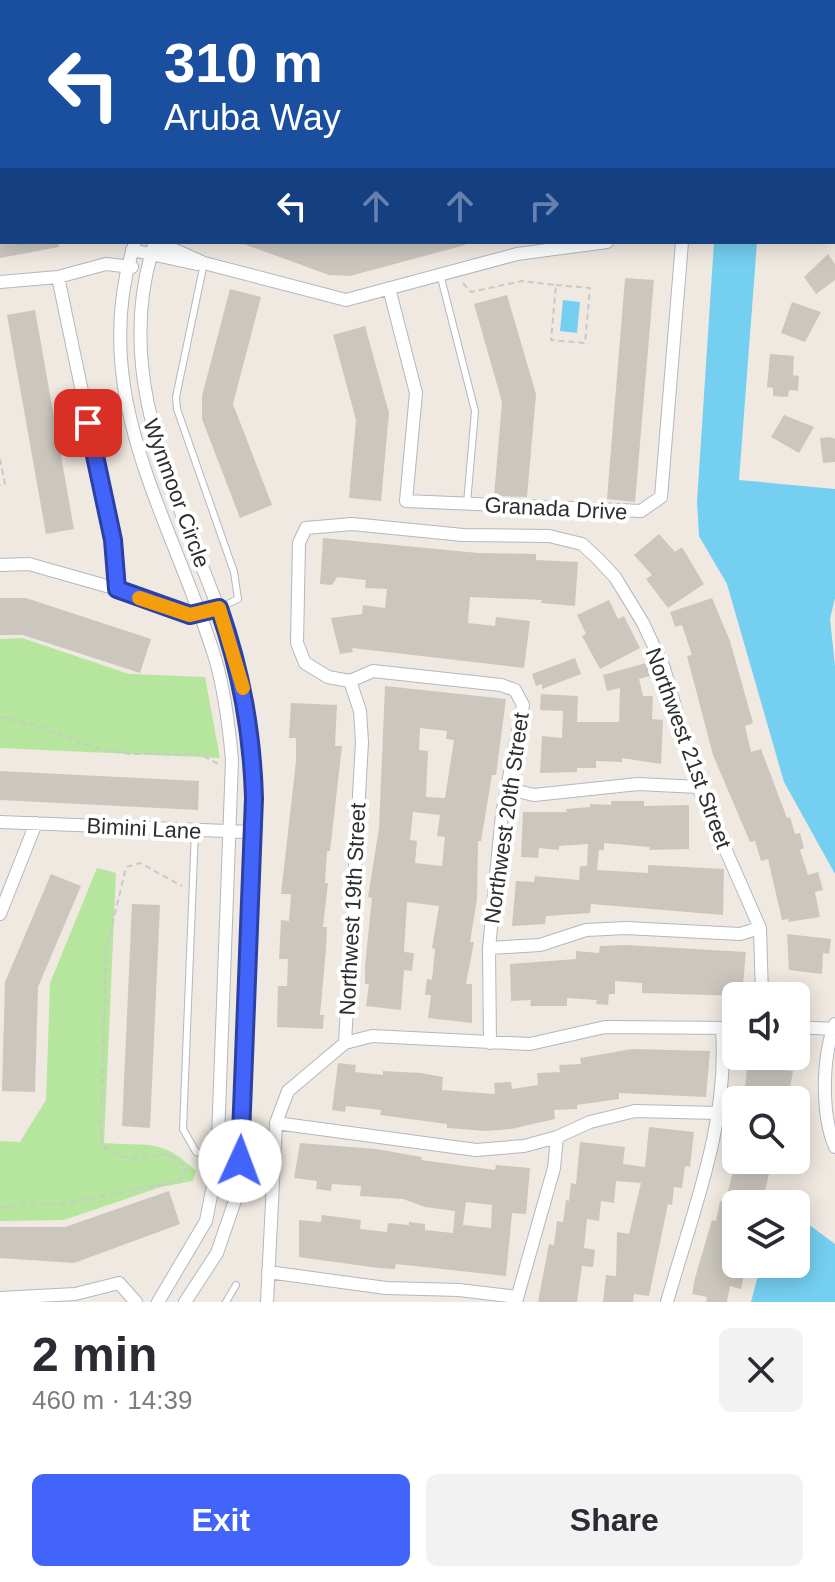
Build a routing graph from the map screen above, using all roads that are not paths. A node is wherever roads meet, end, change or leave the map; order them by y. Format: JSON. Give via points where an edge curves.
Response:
{"nodes":[{"id":1,"x":155,"y":244,"type":"edge"},
{"id":2,"x":161,"y":244,"type":"edge"},
{"id":3,"x":592,"y":244,"type":"edge"},
{"id":4,"x":682,"y":244,"type":"edge"},
{"id":5,"x":133,"y":246,"type":"edge"},
{"id":6,"x":150,"y":256,"type":"junction"},
{"id":7,"x":204,"y":263,"type":"junction"},
{"id":8,"x":127,"y":266,"type":"junction"},
{"id":9,"x":147,"y":270,"type":"junction"},
{"id":10,"x":440,"y":274,"type":"junction"},
{"id":11,"x":58,"y":277,"type":"junction"},
{"id":12,"x":0,"y":282,"type":"edge"},
{"id":13,"x":389,"y":288,"type":"junction"},
{"id":14,"x":467,"y":503,"type":"junction"},
{"id":15,"x":0,"y":565,"type":"edge"},
{"id":16,"x":117,"y":589,"type":"junction"},
{"id":17,"x":219,"y":608,"type":"junction"},
{"id":18,"x":199,"y":614,"type":"junction"},
{"id":19,"x":350,"y":681,"type":"junction"},
{"id":20,"x":698,"y":787,"type":"junction"},
{"id":21,"x":509,"y":789,"type":"junction"},
{"id":22,"x":0,"y":822,"type":"edge"},
{"id":23,"x":36,"y":823,"type":"junction"},
{"id":24,"x":195,"y":830,"type":"junction"},
{"id":25,"x":230,"y":831,"type":"junction"},
{"id":26,"x":252,"y":832,"type":"junction"},
{"id":27,"x":0,"y":914,"type":"edge"},
{"id":28,"x":760,"y":928,"type":"junction"},
{"id":29,"x":489,"y":948,"type":"junction"},
{"id":30,"x":762,"y":982,"type":"edge"},
{"id":31,"x":834,"y":1026,"type":"edge"},
{"id":32,"x":810,"y":1027,"type":"edge"},
{"id":33,"x":722,"y":1030,"type":"edge"},
{"id":34,"x":345,"y":1043,"type":"junction"},
{"id":35,"x":490,"y":1043,"type":"junction"},
{"id":36,"x":723,"y":1070,"type":"edge"},
{"id":37,"x":718,"y":1113,"type":"junction"},
{"id":38,"x":276,"y":1123,"type":"junction"},
{"id":39,"x":557,"y":1137,"type":"junction"},
{"id":40,"x":835,"y":1147,"type":"edge"},
{"id":41,"x":217,"y":1158,"type":"junction"},
{"id":42,"x":268,"y":1272,"type":"junction"},
{"id":43,"x":236,"y":1285,"type":"dead end"},
{"id":44,"x":0,"y":1298,"type":"edge"},
{"id":45,"x":517,"y":1299,"type":"edge"},
{"id":46,"x":136,"y":1302,"type":"edge"},
{"id":47,"x":158,"y":1302,"type":"edge"},
{"id":48,"x":185,"y":1302,"type":"edge"},
{"id":49,"x":226,"y":1302,"type":"edge"},
{"id":50,"x":267,"y":1302,"type":"edge"},
{"id":51,"x":667,"y":1302,"type":"edge"}],
"edges":[{"from":1,"to":6,"type":"street","name":"Wynmoor Circle"},
{"from":2,"to":7,"type":"street"},
{"from":3,"to":10,"type":"street","via":[[517,254]]},
{"from":4,"to":14,"type":"street","name":"Granada Drive","via":[[661,497],[641,511]]},
{"from":5,"to":6,"type":"street"},
{"from":5,"to":8,"type":"street","name":"Wynmoor Circle"},
{"from":6,"to":7,"type":"street"},
{"from":6,"to":9,"type":"street","name":"Wynmoor Circle"},
{"from":7,"to":13,"type":"street","via":[[346,300]]},
{"from":7,"to":17,"type":"lane","via":[[176,397],[239,592],[234,604]]},
{"from":8,"to":9,"type":"street"},
{"from":8,"to":11,"type":"street","via":[[106,264]]},
{"from":8,"to":18,"type":"street","name":"Wynmoor Circle","via":[[118,321],[127,410],[141,462]]},
{"from":9,"to":17,"type":"street","name":"Wynmoor Circle","via":[[139,323],[145,402]]},
{"from":10,"to":13,"type":"street"},
{"from":10,"to":14,"type":"lane","via":[[475,411]]},
{"from":11,"to":12,"type":"street"},
{"from":11,"to":16,"type":"street","via":[[113,540]]},
{"from":13,"to":14,"type":"street","name":"Granada Drive","via":[[416,393],[406,501]]},
{"from":15,"to":16,"type":"street","via":[[29,564]]},
{"from":16,"to":18,"type":"street"},
{"from":17,"to":18,"type":"street"},
{"from":17,"to":26,"type":"street","name":"Wynmoor Circle","via":[[242,680],[252,740]]},
{"from":18,"to":25,"type":"street","name":"Wynmoor Circle","via":[[227,713]]},
{"from":19,"to":20,"type":"street","name":"Northwest 21st Street","via":[[328,677],[305,663],[297,643],[299,543],[306,528],[352,524],[463,535],[549,536],[582,544],[615,577],[643,623],[664,668]]},
{"from":19,"to":21,"type":"street","name":"Northwest 20th Street","via":[[373,671],[515,690],[523,705]]},
{"from":19,"to":34,"type":"street","name":"Northwest 19th Street","via":[[360,711],[362,742]]},
{"from":20,"to":21,"type":"street","via":[[638,784],[534,795]]},
{"from":20,"to":28,"type":"street","name":"Northwest 21st Street"},
{"from":21,"to":29,"type":"street","name":"Northwest 20th Street"},
{"from":22,"to":23,"type":"street","name":"Bimini Lane"},
{"from":23,"to":24,"type":"street","name":"Bimini Lane"},
{"from":23,"to":27,"type":"street"},
{"from":24,"to":25,"type":"street","name":"Bimini Lane"},
{"from":24,"to":41,"type":"lane","via":[[183,1129],[196,1152]]},
{"from":25,"to":26,"type":"street","name":"Bimini Lane"},
{"from":25,"to":41,"type":"street","name":"Wynmoor Circle"},
{"from":26,"to":48,"type":"street","name":"Wynmoor Circle","via":[[239,1189],[217,1253]]},
{"from":28,"to":29,"type":"street","via":[[740,934],[586,930],[540,945]]},
{"from":28,"to":30,"type":"street","name":"Northwest 21st Street"},
{"from":29,"to":35,"type":"street","name":"Northwest 20th Street"},
{"from":31,"to":32,"type":"street"},
{"from":31,"to":40,"type":"street","via":[[827,1094]]},
{"from":33,"to":35,"type":"street","via":[[605,1027],[530,1044]]},
{"from":34,"to":35,"type":"street","via":[[372,1036]]},
{"from":34,"to":38,"type":"street","name":"Northwest 19th Street","via":[[288,1091]]},
{"from":36,"to":37,"type":"street"},
{"from":37,"to":39,"type":"street","via":[[635,1111]]},
{"from":37,"to":51,"type":"street","via":[[708,1170]]},
{"from":38,"to":39,"type":"street","via":[[476,1150]]},
{"from":38,"to":42,"type":"street","name":"Northwest 19th Street"},
{"from":39,"to":45,"type":"street","via":[[554,1168]]},
{"from":41,"to":47,"type":"street","name":"Wynmoor Circle","via":[[206,1221]]},
{"from":42,"to":45,"type":"street"},
{"from":42,"to":50,"type":"street","name":"Northwest 19th Street"},
{"from":43,"to":49,"type":"lane"},
{"from":44,"to":46,"type":"street","via":[[75,1294],[119,1283]]}]}
